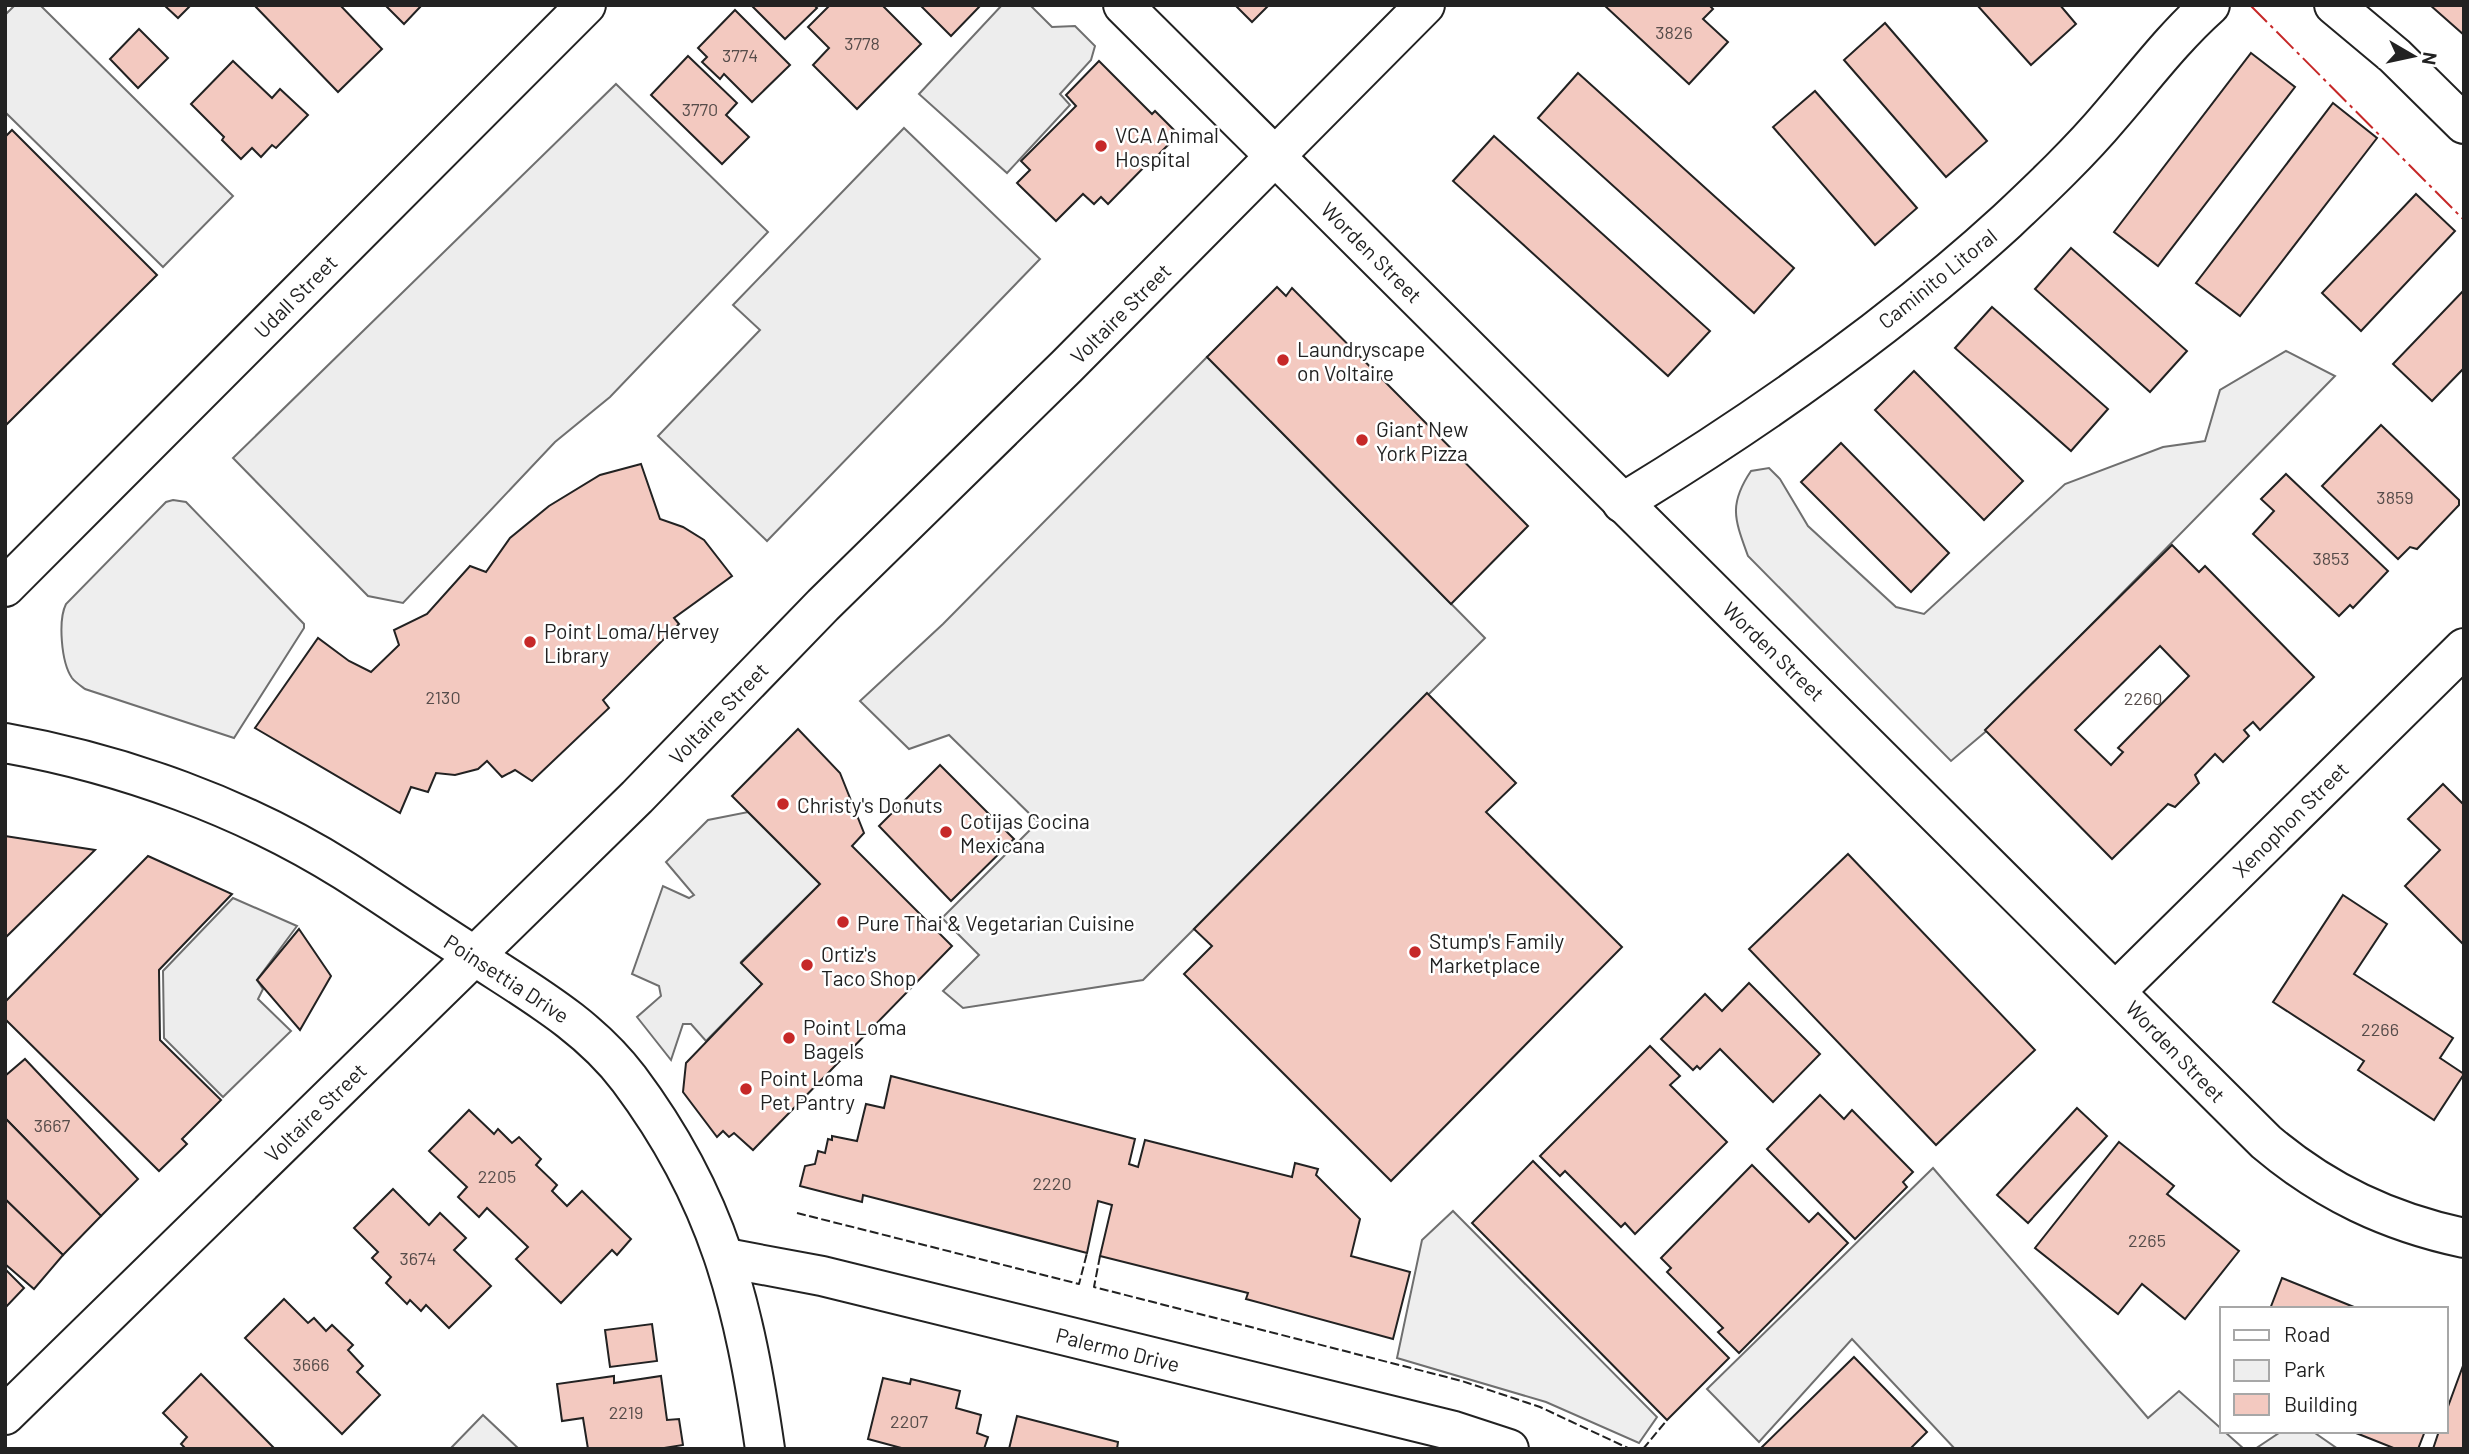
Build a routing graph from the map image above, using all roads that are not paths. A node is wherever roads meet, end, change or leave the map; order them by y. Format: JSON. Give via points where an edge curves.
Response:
{"nodes":[{"id":1,"x":586,"y":5,"type":"edge"},
{"id":2,"x":1123,"y":5,"type":"edge"},
{"id":3,"x":1425,"y":5,"type":"edge"},
{"id":4,"x":2210,"y":5,"type":"edge"},
{"id":5,"x":2334,"y":5,"type":"edge"},
{"id":6,"x":2464,"y":124,"type":"edge"},
{"id":7,"x":1275,"y":157,"type":"junction"},
{"id":8,"x":1622,"y":503,"type":"junction"},
{"id":9,"x":5,"y":587,"type":"edge"},
{"id":10,"x":2464,"y":648,"type":"edge"},
{"id":11,"x":5,"y":743,"type":"edge"},
{"id":12,"x":474,"y":956,"type":"junction"},
{"id":13,"x":2116,"y":990,"type":"junction"},
{"id":14,"x":2464,"y":1238,"type":"edge"},
{"id":15,"x":726,"y":1258,"type":"junction"},
{"id":16,"x":5,"y":1415,"type":"edge"},
{"id":17,"x":765,"y":1449,"type":"edge"},
{"id":18,"x":1509,"y":1449,"type":"edge"}],
"edges":[{"from":1,"to":9,"type":"street","name":"Udall Street"},
{"from":2,"to":7,"type":"street","name":"Worden Street"},
{"from":3,"to":7,"type":"street","name":"Voltaire Street"},
{"from":4,"to":8,"type":"street","name":"Caminito Litoral","via":[[2178,34],[2091,136],[2007,220],[1937,281],[1782,400]]},
{"from":5,"to":6,"type":"street","via":[[2395,56]]},
{"from":7,"to":8,"type":"street","name":"Worden Street"},
{"from":7,"to":12,"type":"street","name":"Voltaire Street"},
{"from":8,"to":13,"type":"street","name":"Worden Street"},
{"from":10,"to":13,"type":"street","name":"Xenophon Street"},
{"from":11,"to":12,"type":"street","name":"Poinsettia Drive","via":[[80,759],[220,806],[344,870]]},
{"from":12,"to":15,"type":"street","name":"Poinsettia Drive","via":[[576,1023],[628,1077],[694,1183]]},
{"from":12,"to":16,"type":"street","name":"Voltaire Street"},
{"from":13,"to":14,"type":"street","name":"Worden Street","via":[[2215,1093],[2291,1163],[2367,1209]]},
{"from":15,"to":17,"type":"street","name":"Poinsettia Drive","via":[[746,1331]]},
{"from":15,"to":18,"type":"street","name":"Palermo Drive","via":[[876,1290],[1454,1431]]}]}
